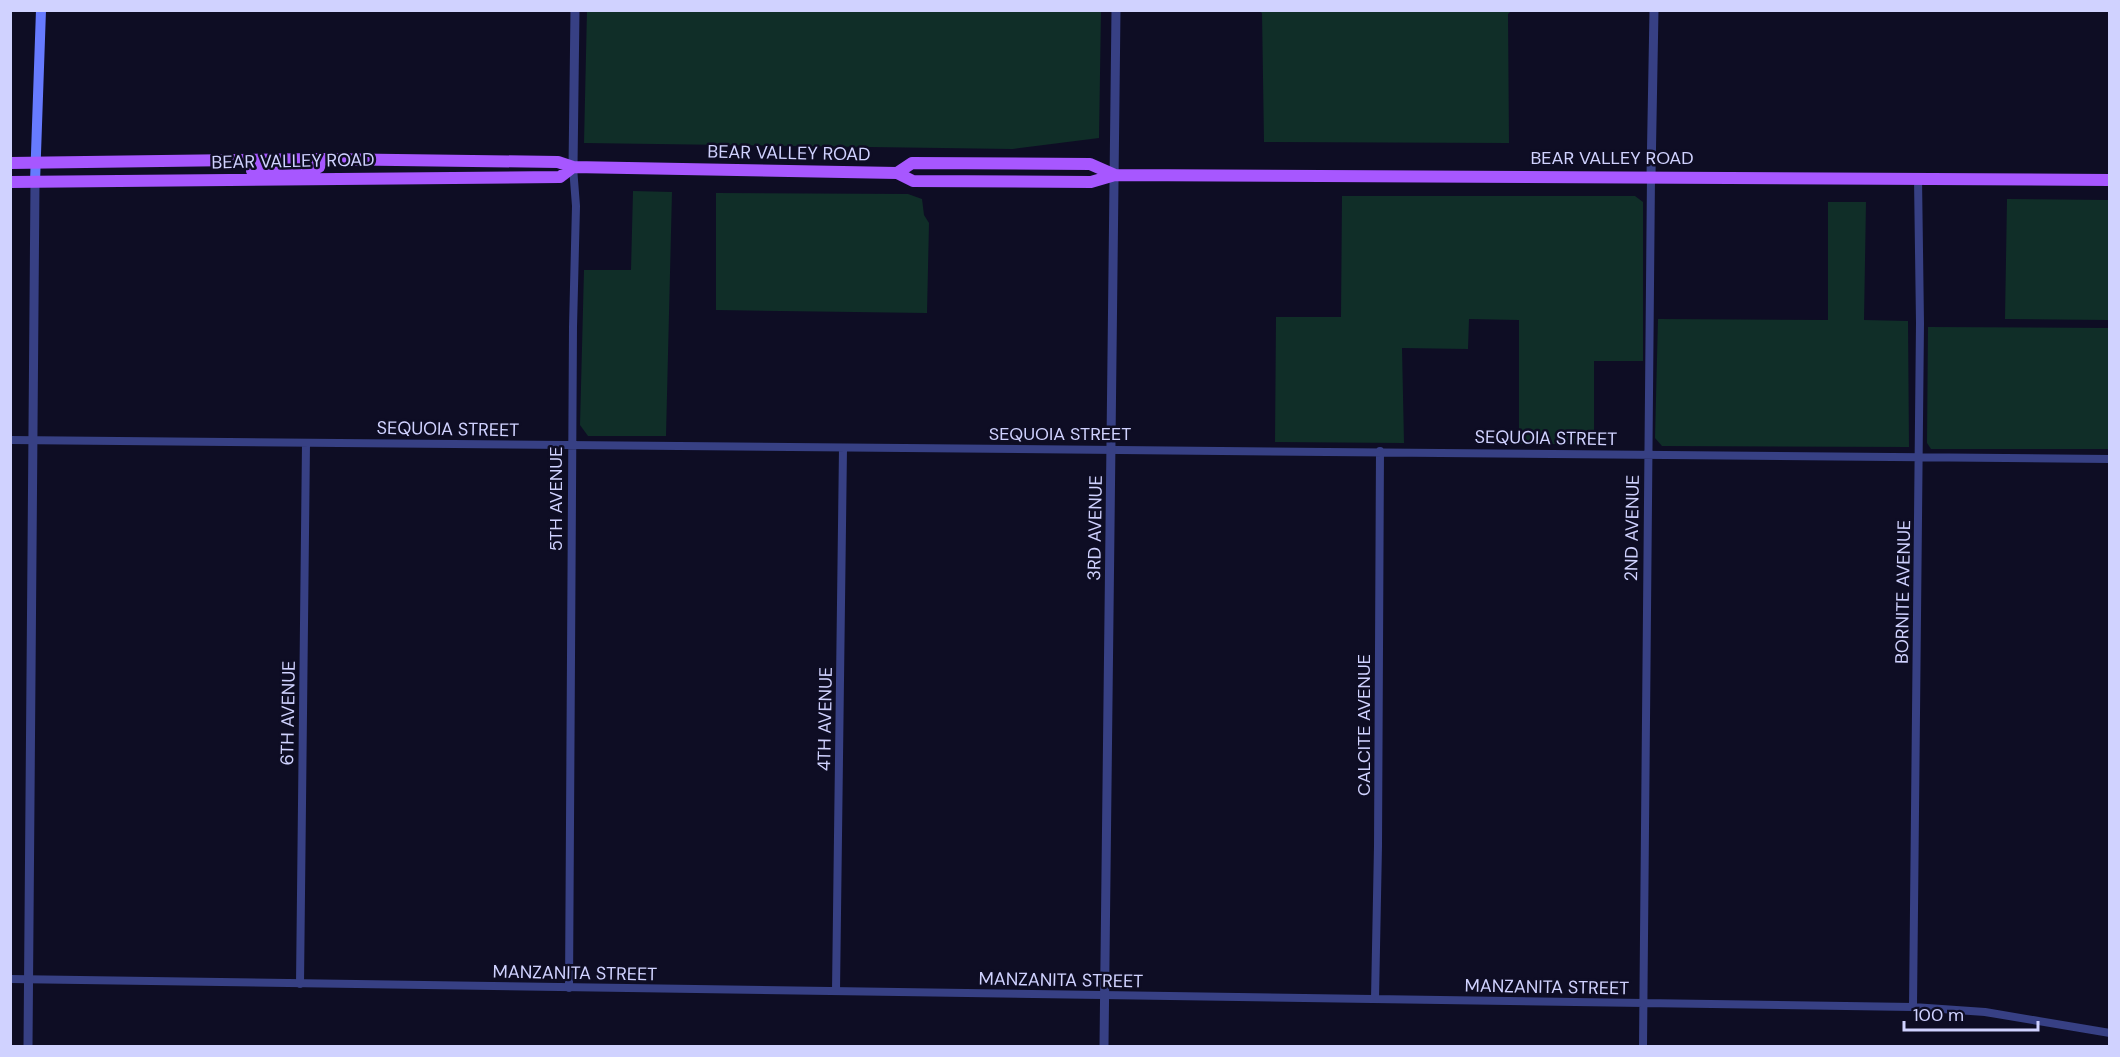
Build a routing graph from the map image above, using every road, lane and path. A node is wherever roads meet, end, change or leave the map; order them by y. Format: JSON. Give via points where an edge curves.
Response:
{"nodes":[{"id":1,"x":41,"y":10,"type":"edge"},
{"id":2,"x":574,"y":10,"type":"edge"},
{"id":3,"x":1116,"y":10,"type":"edge"},
{"id":4,"x":1654,"y":10,"type":"edge"},
{"id":5,"x":321,"y":159,"type":"junction"},
{"id":6,"x":10,"y":163,"type":"edge"},
{"id":7,"x":36,"y":164,"type":"junction"},
{"id":8,"x":573,"y":167,"type":"junction"},
{"id":9,"x":897,"y":173,"type":"junction"},
{"id":10,"x":1115,"y":175,"type":"junction"},
{"id":11,"x":1651,"y":176,"type":"junction"},
{"id":12,"x":1918,"y":178,"type":"junction"},
{"id":13,"x":216,"y":180,"type":"junction"},
{"id":14,"x":2109,"y":180,"type":"edge"},
{"id":15,"x":10,"y":182,"type":"edge"},
{"id":16,"x":35,"y":182,"type":"junction"},
{"id":17,"x":10,"y":440,"type":"edge"},
{"id":18,"x":32,"y":440,"type":"junction"},
{"id":19,"x":306,"y":443,"type":"junction"},
{"id":20,"x":573,"y":446,"type":"junction"},
{"id":21,"x":843,"y":448,"type":"junction"},
{"id":22,"x":1112,"y":449,"type":"junction"},
{"id":23,"x":1380,"y":451,"type":"junction"},
{"id":24,"x":1649,"y":454,"type":"junction"},
{"id":25,"x":1919,"y":457,"type":"junction"},
{"id":26,"x":2109,"y":459,"type":"edge"},
{"id":27,"x":10,"y":979,"type":"edge"},
{"id":28,"x":28,"y":980,"type":"junction"},
{"id":29,"x":300,"y":984,"type":"junction"},
{"id":30,"x":569,"y":988,"type":"junction"},
{"id":31,"x":836,"y":991,"type":"junction"},
{"id":32,"x":1105,"y":995,"type":"junction"},
{"id":33,"x":1375,"y":999,"type":"junction"},
{"id":34,"x":1644,"y":1004,"type":"junction"},
{"id":35,"x":1913,"y":1007,"type":"junction"},
{"id":36,"x":2109,"y":1033,"type":"edge"},
{"id":37,"x":28,"y":1047,"type":"edge"},
{"id":38,"x":1104,"y":1047,"type":"edge"},
{"id":39,"x":1643,"y":1047,"type":"edge"}],
"edges":[{"from":1,"to":7,"type":"main road"},
{"from":2,"to":8,"type":"street","name":"5TH AVENUE"},
{"from":3,"to":10,"type":"street","name":"3RD AVENUE"},
{"from":4,"to":11,"type":"street","name":"2ND AVENUE"},
{"from":5,"to":7,"type":"main road","name":"BEAR VALLEY ROAD"},
{"from":5,"to":8,"type":"main road","name":"BEAR VALLEY ROAD","via":[[558,162]]},
{"from":5,"to":13,"type":"main road","via":[[319,167],[313,170],[247,171]]},
{"from":6,"to":7,"type":"main road","name":"BEAR VALLEY ROAD"},
{"from":7,"to":16,"type":"main road"},
{"from":8,"to":9,"type":"main road","name":"BEAR VALLEY ROAD"},
{"from":8,"to":13,"type":"main road","name":"BEAR VALLEY ROAD","via":[[560,177]]},
{"from":8,"to":20,"type":"street","name":"5TH AVENUE","via":[[576,206]]},
{"from":9,"to":10,"type":"main road","name":"BEAR VALLEY ROAD","via":[[913,181],[1091,182]]},
{"from":9,"to":10,"type":"main road","name":"BEAR VALLEY ROAD","via":[[912,163],[1090,164]]},
{"from":10,"to":11,"type":"main road","name":"BEAR VALLEY ROAD"},
{"from":10,"to":22,"type":"street","name":"3RD AVENUE"},
{"from":11,"to":12,"type":"main road","name":"BEAR VALLEY ROAD"},
{"from":11,"to":24,"type":"street","name":"2ND AVENUE"},
{"from":12,"to":14,"type":"main road","name":"BEAR VALLEY ROAD"},
{"from":12,"to":25,"type":"street","name":"BORNITE AVENUE"},
{"from":13,"to":16,"type":"main road","name":"BEAR VALLEY ROAD"},
{"from":15,"to":16,"type":"main road","name":"BEAR VALLEY ROAD"},
{"from":16,"to":18,"type":"street"},
{"from":17,"to":18,"type":"street","name":"SEQUOIA STREET"},
{"from":18,"to":19,"type":"street","name":"SEQUOIA STREET"},
{"from":18,"to":28,"type":"street"},
{"from":19,"to":20,"type":"street","name":"SEQUOIA STREET"},
{"from":19,"to":29,"type":"street","name":"6TH AVENUE"},
{"from":20,"to":21,"type":"street","name":"SEQUOIA STREET"},
{"from":20,"to":30,"type":"street","name":"5TH AVENUE"},
{"from":21,"to":22,"type":"street","name":"SEQUOIA STREET"},
{"from":21,"to":31,"type":"street","name":"4TH AVENUE"},
{"from":22,"to":23,"type":"street","name":"SEQUOIA STREET"},
{"from":22,"to":32,"type":"street","name":"3RD AVENUE"},
{"from":23,"to":24,"type":"street","name":"SEQUOIA STREET"},
{"from":23,"to":33,"type":"street","name":"CALCITE AVENUE"},
{"from":24,"to":25,"type":"street","name":"SEQUOIA STREET"},
{"from":24,"to":34,"type":"street","name":"2ND AVENUE"},
{"from":25,"to":26,"type":"street","name":"SEQUOIA STREET"},
{"from":25,"to":35,"type":"street","name":"BORNITE AVENUE"},
{"from":27,"to":28,"type":"street","name":"MANZANITA STREET"},
{"from":28,"to":29,"type":"street","name":"MANZANITA STREET"},
{"from":28,"to":37,"type":"street"},
{"from":29,"to":30,"type":"street","name":"MANZANITA STREET"},
{"from":30,"to":31,"type":"street","name":"MANZANITA STREET"},
{"from":31,"to":32,"type":"street","name":"MANZANITA STREET"},
{"from":32,"to":33,"type":"street","name":"MANZANITA STREET"},
{"from":32,"to":38,"type":"street","name":"3RD AVENUE"},
{"from":33,"to":34,"type":"street","name":"MANZANITA STREET"},
{"from":34,"to":35,"type":"street","name":"MANZANITA STREET"},
{"from":34,"to":39,"type":"street","name":"2ND AVENUE"},
{"from":35,"to":36,"type":"street","name":"MANZANITA STREET","via":[[1978,1011]]}]}
